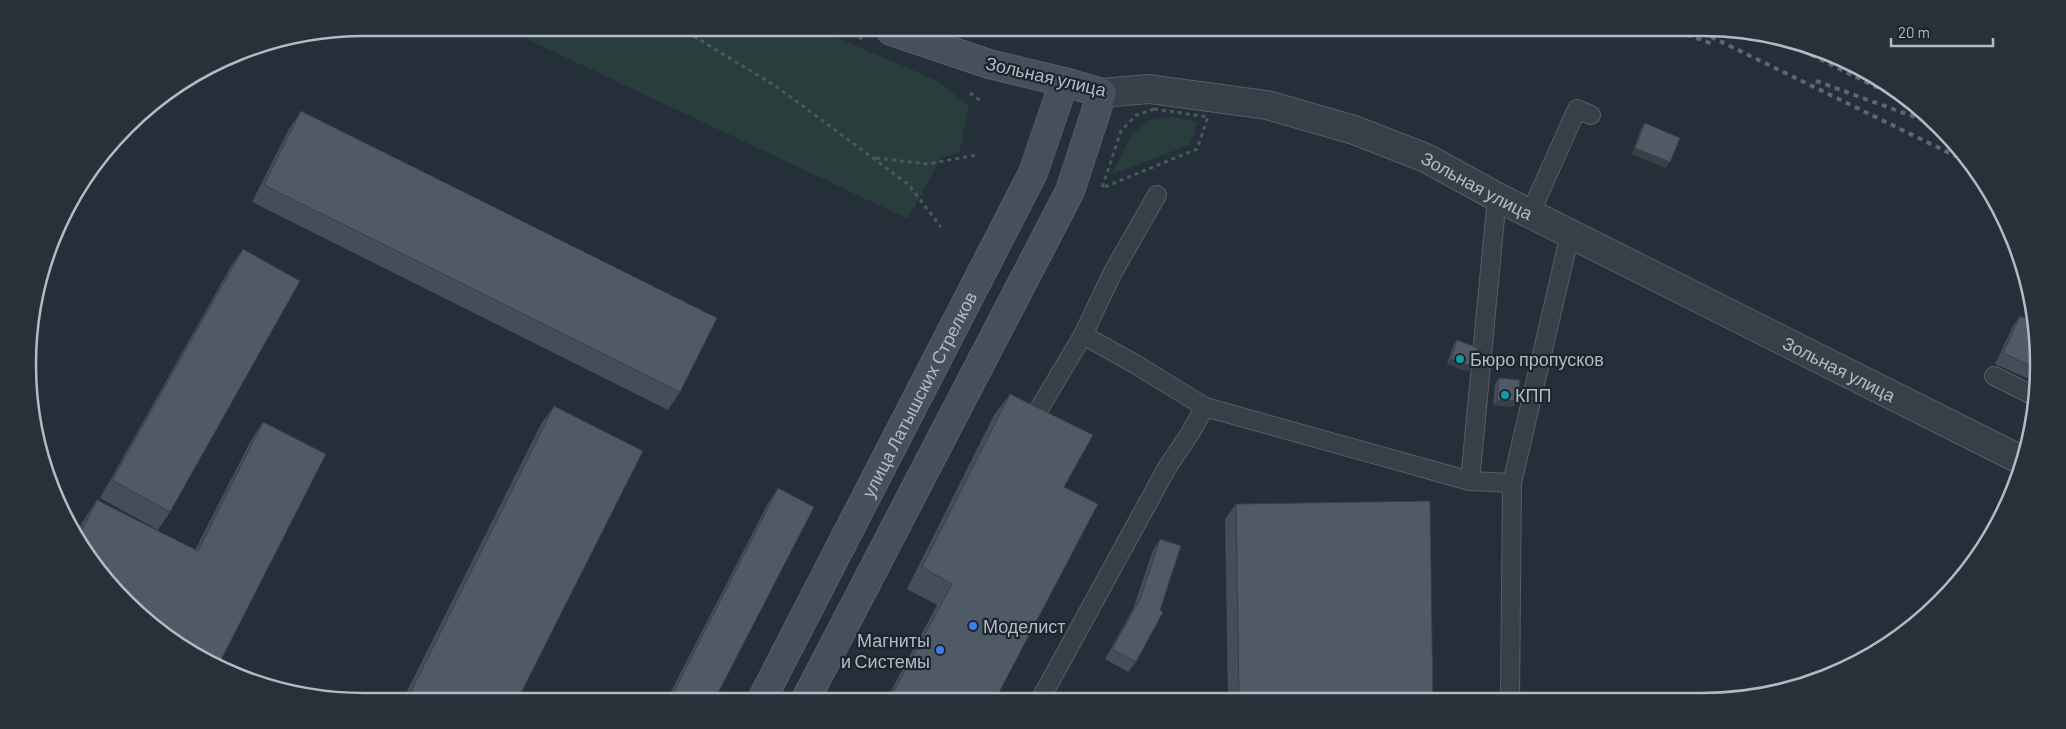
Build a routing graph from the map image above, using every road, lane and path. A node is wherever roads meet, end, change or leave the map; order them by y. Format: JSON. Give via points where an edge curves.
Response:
{"nodes":[{"id":1,"x":694,"y":36,"type":"edge"},
{"id":2,"x":906,"y":36,"type":"edge"},
{"id":3,"x":1064,"y":82,"type":"junction"},
{"id":4,"x":1102,"y":93,"type":"junction"},
{"id":5,"x":1591,"y":116,"type":"dead end"},
{"id":6,"x":1208,"y":117,"type":"joint"},
{"id":7,"x":976,"y":156,"type":"dead end"},
{"id":8,"x":874,"y":158,"type":"junction"},
{"id":9,"x":1157,"y":195,"type":"dead end"},
{"id":10,"x":1497,"y":197,"type":"junction"},
{"id":11,"x":1530,"y":214,"type":"junction"},
{"id":12,"x":941,"y":228,"type":"dead end"},
{"id":13,"x":1570,"y":234,"type":"junction"},
{"id":14,"x":1083,"y":335,"type":"junction"},
{"id":15,"x":1994,"y":376,"type":"dead end"},
{"id":16,"x":2028,"y":393,"type":"edge"},
{"id":17,"x":1205,"y":407,"type":"junction"},
{"id":18,"x":1038,"y":409,"type":"edge"},
{"id":19,"x":2016,"y":458,"type":"edge"},
{"id":20,"x":1470,"y":481,"type":"junction"},
{"id":21,"x":1512,"y":483,"type":"junction"},
{"id":22,"x":765,"y":693,"type":"edge"},
{"id":23,"x":809,"y":693,"type":"edge"},
{"id":24,"x":1044,"y":693,"type":"edge"},
{"id":25,"x":1510,"y":693,"type":"edge"}],
"edges":[{"from":1,"to":8,"type":"path","via":[[777,87]]},
{"from":2,"to":3,"type":"street","name":"Зольная улица","via":[[990,64]]},
{"from":3,"to":4,"type":"street","name":"Зольная улица"},
{"from":3,"to":22,"type":"street","name":"улица Латышских Стрелков","via":[[1033,174]]},
{"from":4,"to":10,"type":"street","name":"Зольная улица","via":[[1149,89],[1267,104],[1354,130],[1417,155]]},
{"from":4,"to":23,"type":"street","via":[[1070,191]]},
{"from":5,"to":11,"type":"lane","via":[[1577,109]]},
{"from":6,"to":6,"type":"path","via":[[1154,110],[1136,115],[1121,131],[1102,188],[1196,149]]},
{"from":7,"to":8,"type":"path","via":[[928,164]]},
{"from":8,"to":12,"type":"path","via":[[908,184]]},
{"from":9,"to":14,"type":"lane"},
{"from":10,"to":11,"type":"street","name":"Зольная улица"},
{"from":10,"to":20,"type":"lane"},
{"from":11,"to":13,"type":"street","name":"Зольная улица"},
{"from":13,"to":19,"type":"street","name":"Зольная улица"},
{"from":13,"to":21,"type":"lane"},
{"from":14,"to":17,"type":"lane"},
{"from":14,"to":18,"type":"lane"},
{"from":15,"to":16,"type":"lane"},
{"from":17,"to":20,"type":"lane"},
{"from":17,"to":24,"type":"lane","via":[[1168,466]]},
{"from":20,"to":21,"type":"lane"},
{"from":21,"to":25,"type":"lane"}]}
